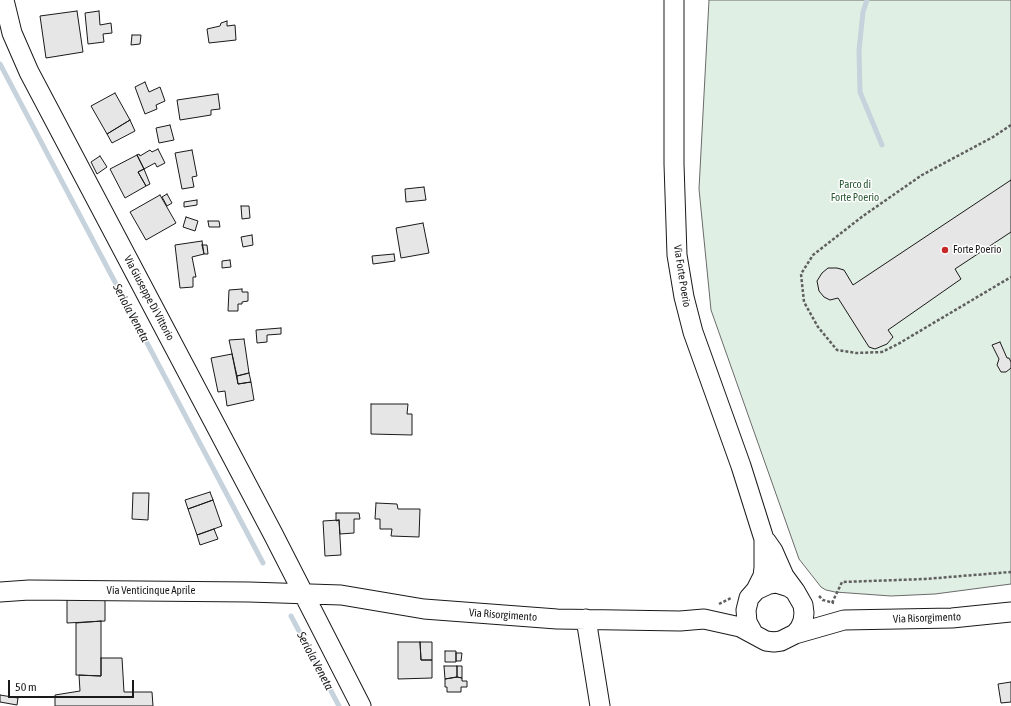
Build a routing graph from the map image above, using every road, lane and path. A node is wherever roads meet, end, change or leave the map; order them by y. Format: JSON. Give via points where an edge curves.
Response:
{"nodes":[{"id":1,"x":4,"y":0,"type":"edge"},
{"id":2,"x":674,"y":0,"type":"edge"},
{"id":3,"x":1011,"y":125,"type":"edge"},
{"id":4,"x":1011,"y":277,"type":"edge"},
{"id":5,"x":764,"y":539,"type":"junction"},
{"id":6,"x":1011,"y":572,"type":"edge"},
{"id":7,"x":0,"y":592,"type":"edge"},
{"id":8,"x":303,"y":594,"type":"junction"},
{"id":9,"x":752,"y":594,"type":"junction"},
{"id":10,"x":803,"y":594,"type":"junction"},
{"id":11,"x":832,"y":603,"type":"junction"},
{"id":12,"x":841,"y":612,"type":"junction"},
{"id":13,"x":1011,"y":612,"type":"edge"},
{"id":14,"x":586,"y":619,"type":"junction"},
{"id":15,"x":704,"y":619,"type":"junction"},
{"id":16,"x":753,"y":633,"type":"junction"},
{"id":17,"x":795,"y":634,"type":"junction"},
{"id":18,"x":361,"y":706,"type":"edge"},
{"id":19,"x":600,"y":706,"type":"edge"}],
"edges":[{"from":1,"to":8,"type":"street","name":"Via Giuseppe Di Vittorio","via":[[12,33],[29,72]]},
{"from":2,"to":5,"type":"street","name":"Via Forte Poerio","via":[[677,255],[693,332]]},
{"from":3,"to":4,"type":"path","via":[[922,175],[863,216],[814,255],[801,274],[804,302],[818,327],[837,350],[856,353],[882,352]]},
{"from":5,"to":9,"type":"street","via":[[764,568],[760,583]]},
{"from":5,"to":10,"type":"street","name":"Via Risorgimento","via":[[784,576]]},
{"from":6,"to":11,"type":"path","via":[[842,582]]},
{"from":7,"to":8,"type":"street","name":"Via Venticinque Aprile","via":[[29,590]]},
{"from":8,"to":14,"type":"street","name":"Via Risorgimento","via":[[341,595],[424,609]]},
{"from":8,"to":18,"type":"street","name":"Via Giuseppe Di Vittorio"},
{"from":9,"to":10,"type":"street","name":"Via Risorgimento","via":[[769,584],[776,583]]},
{"from":9,"to":15,"type":"street","name":"Via Risorgimento","via":[[731,610]]},
{"from":9,"to":16,"type":"street","via":[[747,604],[746,616]]},
{"from":10,"to":11,"type":"path"},
{"from":10,"to":12,"type":"street","name":"Via Risorgimento","via":[[805,603],[818,611]]},
{"from":10,"to":17,"type":"street","name":"Via Risorgimento","via":[[804,613]]},
{"from":11,"to":12,"type":"path"},
{"from":12,"to":13,"type":"street","name":"Via Risorgimento","via":[[952,618]]},
{"from":12,"to":17,"type":"street","name":"Via Risorgimento"},
{"from":14,"to":15,"type":"street","name":"Via Risorgimento"},
{"from":14,"to":19,"type":"street"},
{"from":15,"to":16,"type":"street","name":"Via Risorgimento","via":[[740,627]]},
{"from":16,"to":17,"type":"street","name":"Via Risorgimento","via":[[766,641],[774,642],[781,642]]}]}
